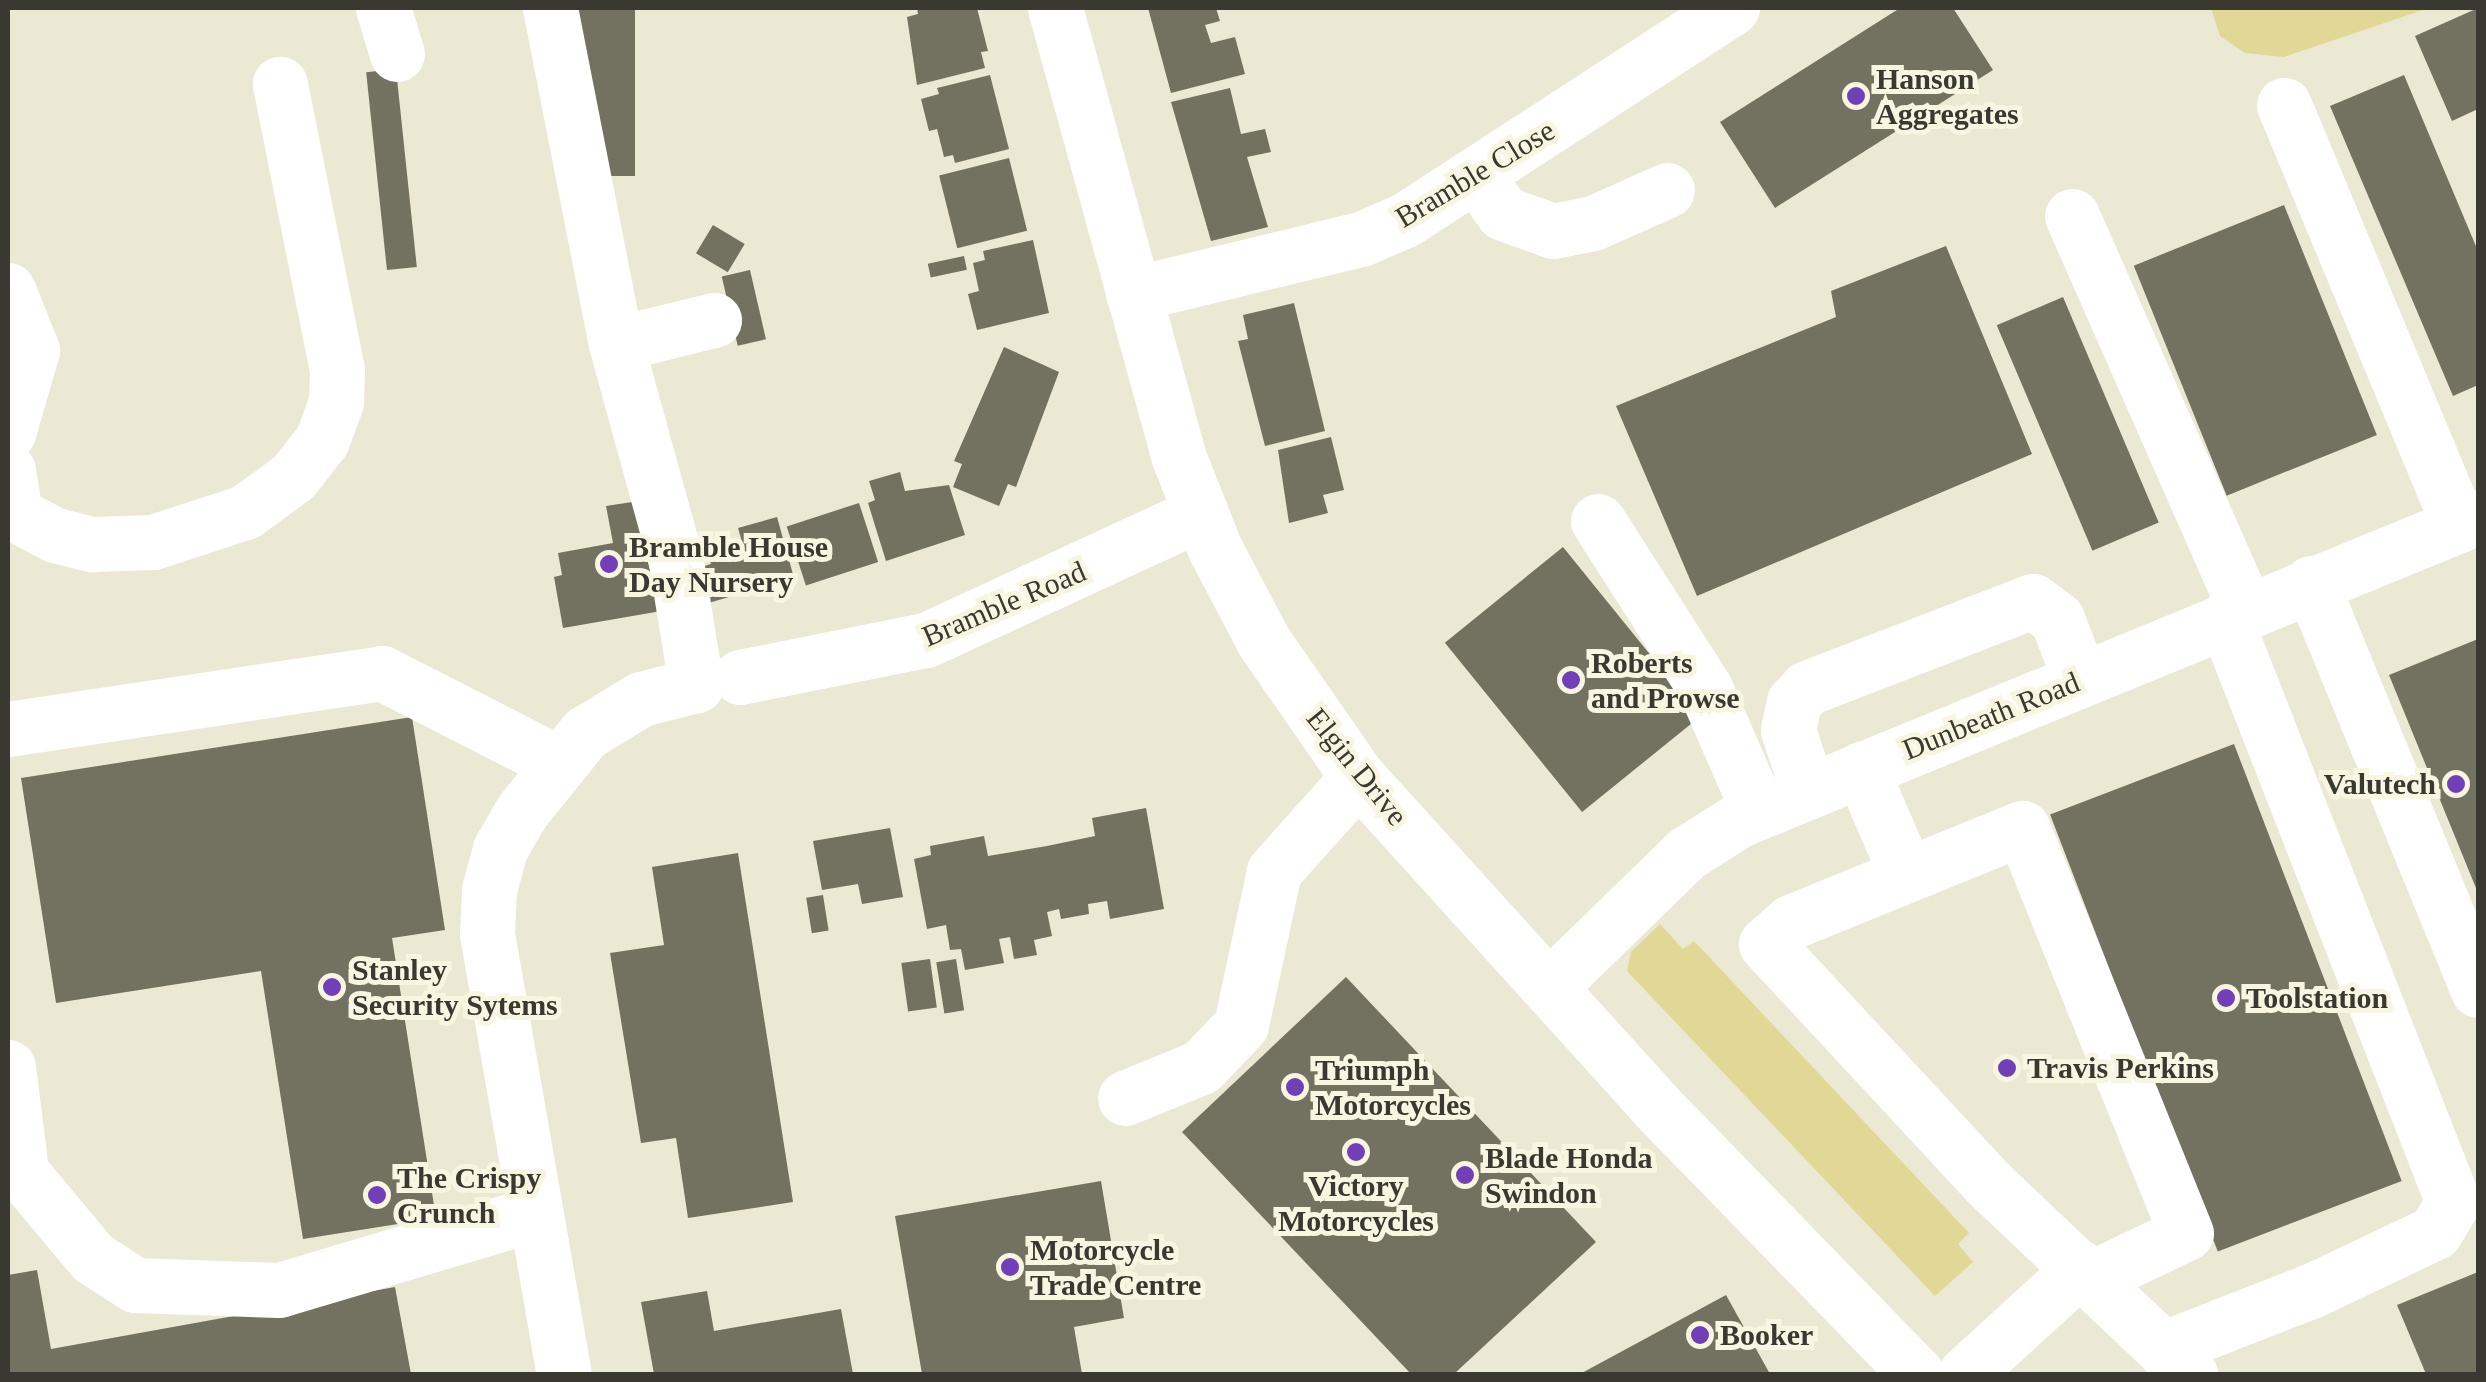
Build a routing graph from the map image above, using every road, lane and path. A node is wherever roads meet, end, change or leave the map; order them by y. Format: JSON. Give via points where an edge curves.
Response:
{"nodes":[{"id":1,"x":550,"y":8,"type":"edge"},
{"id":2,"x":1055,"y":8,"type":"edge"},
{"id":3,"x":1732,"y":8,"type":"edge"},
{"id":4,"x":280,"y":84,"type":"dead end"},
{"id":5,"x":2284,"y":105,"type":"dead end"},
{"id":6,"x":1477,"y":177,"type":"junction"},
{"id":7,"x":1666,"y":190,"type":"dead end"},
{"id":8,"x":2072,"y":216,"type":"dead end"},
{"id":9,"x":8,"y":290,"type":"edge"},
{"id":10,"x":1132,"y":294,"type":"junction"},
{"id":11,"x":714,"y":320,"type":"dead end"},
{"id":12,"x":616,"y":344,"type":"junction"},
{"id":13,"x":8,"y":434,"type":"edge"},
{"id":14,"x":10,"y":501,"type":"edge"},
{"id":15,"x":1199,"y":514,"type":"junction"},
{"id":16,"x":1598,"y":521,"type":"dead end"},
{"id":17,"x":2468,"y":521,"type":"edge"},
{"id":18,"x":2311,"y":583,"type":"junction"},
{"id":19,"x":2235,"y":614,"type":"junction"},
{"id":20,"x":2080,"y":679,"type":"junction"},
{"id":21,"x":718,"y":681,"type":"junction"},
{"id":22,"x":8,"y":729,"type":"edge"},
{"id":23,"x":556,"y":762,"type":"junction"},
{"id":24,"x":1861,"y":770,"type":"junction"},
{"id":25,"x":1358,"y":776,"type":"junction"},
{"id":26,"x":1783,"y":802,"type":"junction"},
{"id":27,"x":1906,"y":874,"type":"junction"},
{"id":28,"x":1549,"y":987,"type":"junction"},
{"id":29,"x":2478,"y":990,"type":"edge"},
{"id":30,"x":8,"y":1067,"type":"edge"},
{"id":31,"x":1125,"y":1098,"type":"dead end"},
{"id":32,"x":534,"y":1214,"type":"junction"},
{"id":33,"x":2086,"y":1273,"type":"junction"},
{"id":34,"x":2178,"y":1361,"type":"edge"},
{"id":35,"x":564,"y":1374,"type":"edge"},
{"id":36,"x":1917,"y":1374,"type":"edge"},
{"id":37,"x":1965,"y":1374,"type":"edge"}],
"edges":[{"from":1,"to":12,"type":"street"},
{"from":2,"to":10,"type":"street","name":"Elgin Drive"},
{"from":3,"to":6,"type":"street","name":"Bramble Close"},
{"from":4,"to":14,"type":"street","via":[[337,370],[336,402],[322,440],[293,477],[245,512],[192,534],[92,544],[55,535]]},
{"from":5,"to":17,"type":"street"},
{"from":6,"to":7,"type":"street","via":[[1516,222],[1553,231],[1593,223]]},
{"from":6,"to":10,"type":"street","name":"Bramble Close","via":[[1361,238]]},
{"from":8,"to":19,"type":"street"},
{"from":9,"to":13,"type":"street","via":[[32,350]]},
{"from":10,"to":15,"type":"street","name":"Elgin Drive"},
{"from":11,"to":12,"type":"street"},
{"from":12,"to":21,"type":"street"},
{"from":15,"to":21,"type":"street","name":"Bramble Road","via":[[926,640]]},
{"from":15,"to":25,"type":"street","name":"Elgin Drive","via":[[1264,642]]},
{"from":16,"to":26,"type":"street"},
{"from":17,"to":18,"type":"street","name":"Dunbeath Road"},
{"from":18,"to":19,"type":"street","name":"Dunbeath Road"},
{"from":18,"to":29,"type":"street"},
{"from":19,"to":20,"type":"street","name":"Dunbeath Road"},
{"from":19,"to":34,"type":"street","via":[[2453,1202],[2435,1232]]},
{"from":20,"to":24,"type":"street","name":"Dunbeath Road"},
{"from":20,"to":26,"type":"street","via":[[2057,620],[2033,601],[1807,688],[1794,702],[1788,730]]},
{"from":21,"to":23,"type":"street","name":"Bramble Road","via":[[614,712]]},
{"from":22,"to":23,"type":"street","via":[[382,673]]},
{"from":23,"to":32,"type":"street","name":"Bramble Road","via":[[500,849],[489,890],[487,934]]},
{"from":24,"to":26,"type":"street","name":"Dunbeath Road"},
{"from":24,"to":27,"type":"street"},
{"from":25,"to":28,"type":"street","name":"Elgin Drive"},
{"from":25,"to":31,"type":"street","via":[[1274,871],[1241,1025],[1201,1067]]},
{"from":26,"to":28,"type":"street","name":"Dunbeath Road","via":[[1687,854]]},
{"from":27,"to":33,"type":"street","via":[[1792,922],[1766,944],[1989,1184]]},
{"from":27,"to":33,"type":"street","via":[[2022,828],[2186,1233]]},
{"from":28,"to":36,"type":"street","name":"Elgin Drive"},
{"from":30,"to":32,"type":"street","via":[[21,1172],[92,1258],[136,1285],[278,1290]]},
{"from":32,"to":35,"type":"street","name":"Bramble Road"},
{"from":33,"to":34,"type":"street"},
{"from":33,"to":37,"type":"street"}]}
